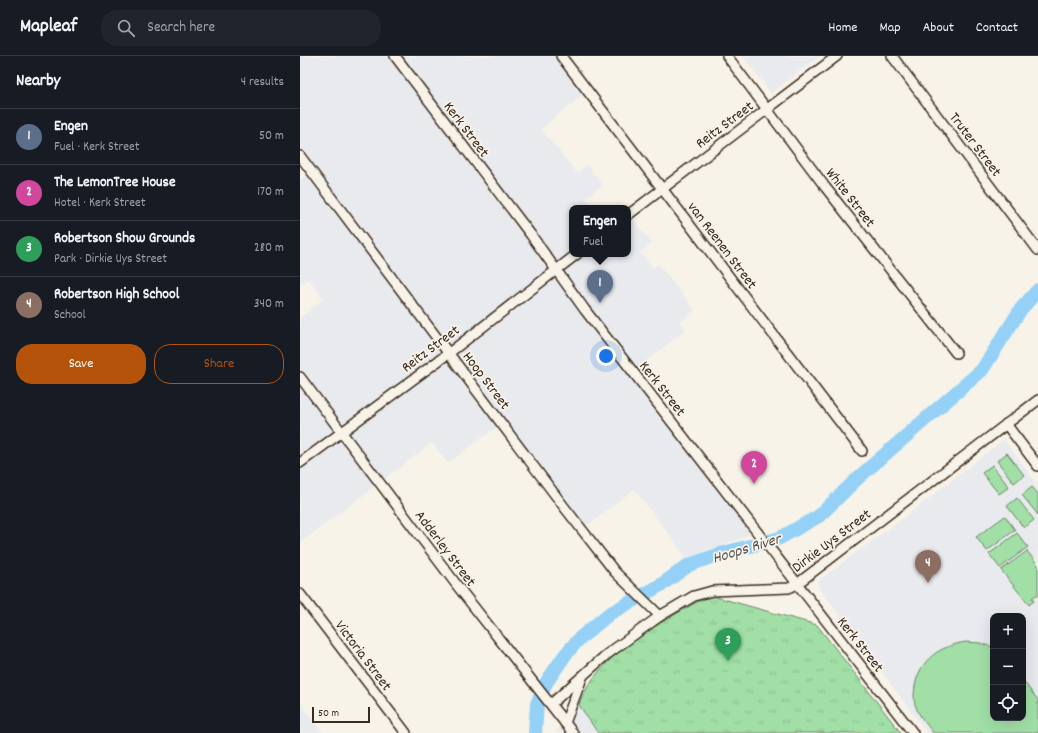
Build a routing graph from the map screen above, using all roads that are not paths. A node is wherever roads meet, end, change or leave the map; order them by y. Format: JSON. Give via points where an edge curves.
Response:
{"nodes":[{"id":1,"x":395,"y":56,"type":"edge"},
{"id":2,"x":561,"y":56,"type":"edge"},
{"id":3,"x":727,"y":56,"type":"edge"},
{"id":4,"x":837,"y":56,"type":"edge"},
{"id":5,"x":892,"y":56,"type":"edge"},
{"id":6,"x":768,"y":110,"type":"junction"},
{"id":7,"x":300,"y":156,"type":"edge"},
{"id":8,"x":662,"y":189,"type":"junction"},
{"id":9,"x":631,"y":213,"type":"edge"},
{"id":10,"x":1038,"y":250,"type":"edge"},
{"id":11,"x":572,"y":257,"type":"edge"},
{"id":12,"x":556,"y":270,"type":"junction"},
{"id":13,"x":449,"y":353,"type":"junction"},
{"id":14,"x":956,"y":353,"type":"dead end"},
{"id":15,"x":300,"y":377,"type":"edge"},
{"id":16,"x":1038,"y":400,"type":"edge"},
{"id":17,"x":1006,"y":424,"type":"junction"},
{"id":18,"x":342,"y":432,"type":"junction"},
{"id":19,"x":862,"y":451,"type":"dead end"},
{"id":20,"x":300,"y":463,"type":"edge"},
{"id":21,"x":1038,"y":466,"type":"edge"},
{"id":22,"x":797,"y":584,"type":"junction"},
{"id":23,"x":300,"y":594,"type":"edge"},
{"id":24,"x":660,"y":616,"type":"junction"},
{"id":25,"x":582,"y":678,"type":"junction"},
{"id":26,"x":551,"y":704,"type":"junction"},
{"id":27,"x":565,"y":723,"type":"junction"},
{"id":28,"x":406,"y":733,"type":"edge"},
{"id":29,"x":573,"y":733,"type":"edge"},
{"id":30,"x":913,"y":733,"type":"edge"}],
"edges":[{"from":1,"to":12,"type":"street","name":"Kerk Street"},
{"from":2,"to":8,"type":"street","name":"van Reenen Street"},
{"from":3,"to":6,"type":"street","name":"White Street"},
{"from":4,"to":6,"type":"street","name":"Reitz Street"},
{"from":5,"to":10,"type":"street","name":"Truter Street"},
{"from":6,"to":8,"type":"street","name":"Reitz Street"},
{"from":6,"to":14,"type":"street","name":"White Street"},
{"from":7,"to":13,"type":"street","name":"Hoop Street"},
{"from":8,"to":9,"type":"street","name":"Reitz Street"},
{"from":8,"to":19,"type":"street","name":"van Reenen Street"},
{"from":11,"to":12,"type":"street","name":"Reitz Street"},
{"from":12,"to":13,"type":"street","name":"Reitz Street"},
{"from":12,"to":22,"type":"street","name":"Kerk Street"},
{"from":13,"to":18,"type":"street","name":"Reitz Street"},
{"from":13,"to":24,"type":"street","name":"Hoop Street","via":[[615,572]]},
{"from":15,"to":18,"type":"street","name":"Adderley Street"},
{"from":16,"to":17,"type":"street","name":"Dirkie Uys Street"},
{"from":17,"to":21,"type":"street"},
{"from":17,"to":22,"type":"street","name":"Dirkie Uys Street"},
{"from":18,"to":20,"type":"street","name":"Reitz Street"},
{"from":18,"to":26,"type":"street","name":"Adderley Street","via":[[459,588]]},
{"from":22,"to":24,"type":"street","name":"Dirkie Uys Street","via":[[789,588],[704,592]]},
{"from":22,"to":30,"type":"street","name":"Kerk Street"},
{"from":23,"to":28,"type":"street","name":"Victoria Street"},
{"from":24,"to":25,"type":"street","name":"Dirkie Uys Street","via":[[606,655]]},
{"from":25,"to":26,"type":"street","name":"Dirkie Uys Street"},
{"from":25,"to":27,"type":"street","name":"Dirkie Uys Street"},
{"from":26,"to":27,"type":"street","name":"Adderley Street"},
{"from":27,"to":29,"type":"street","name":"Adderley Street"}]}
